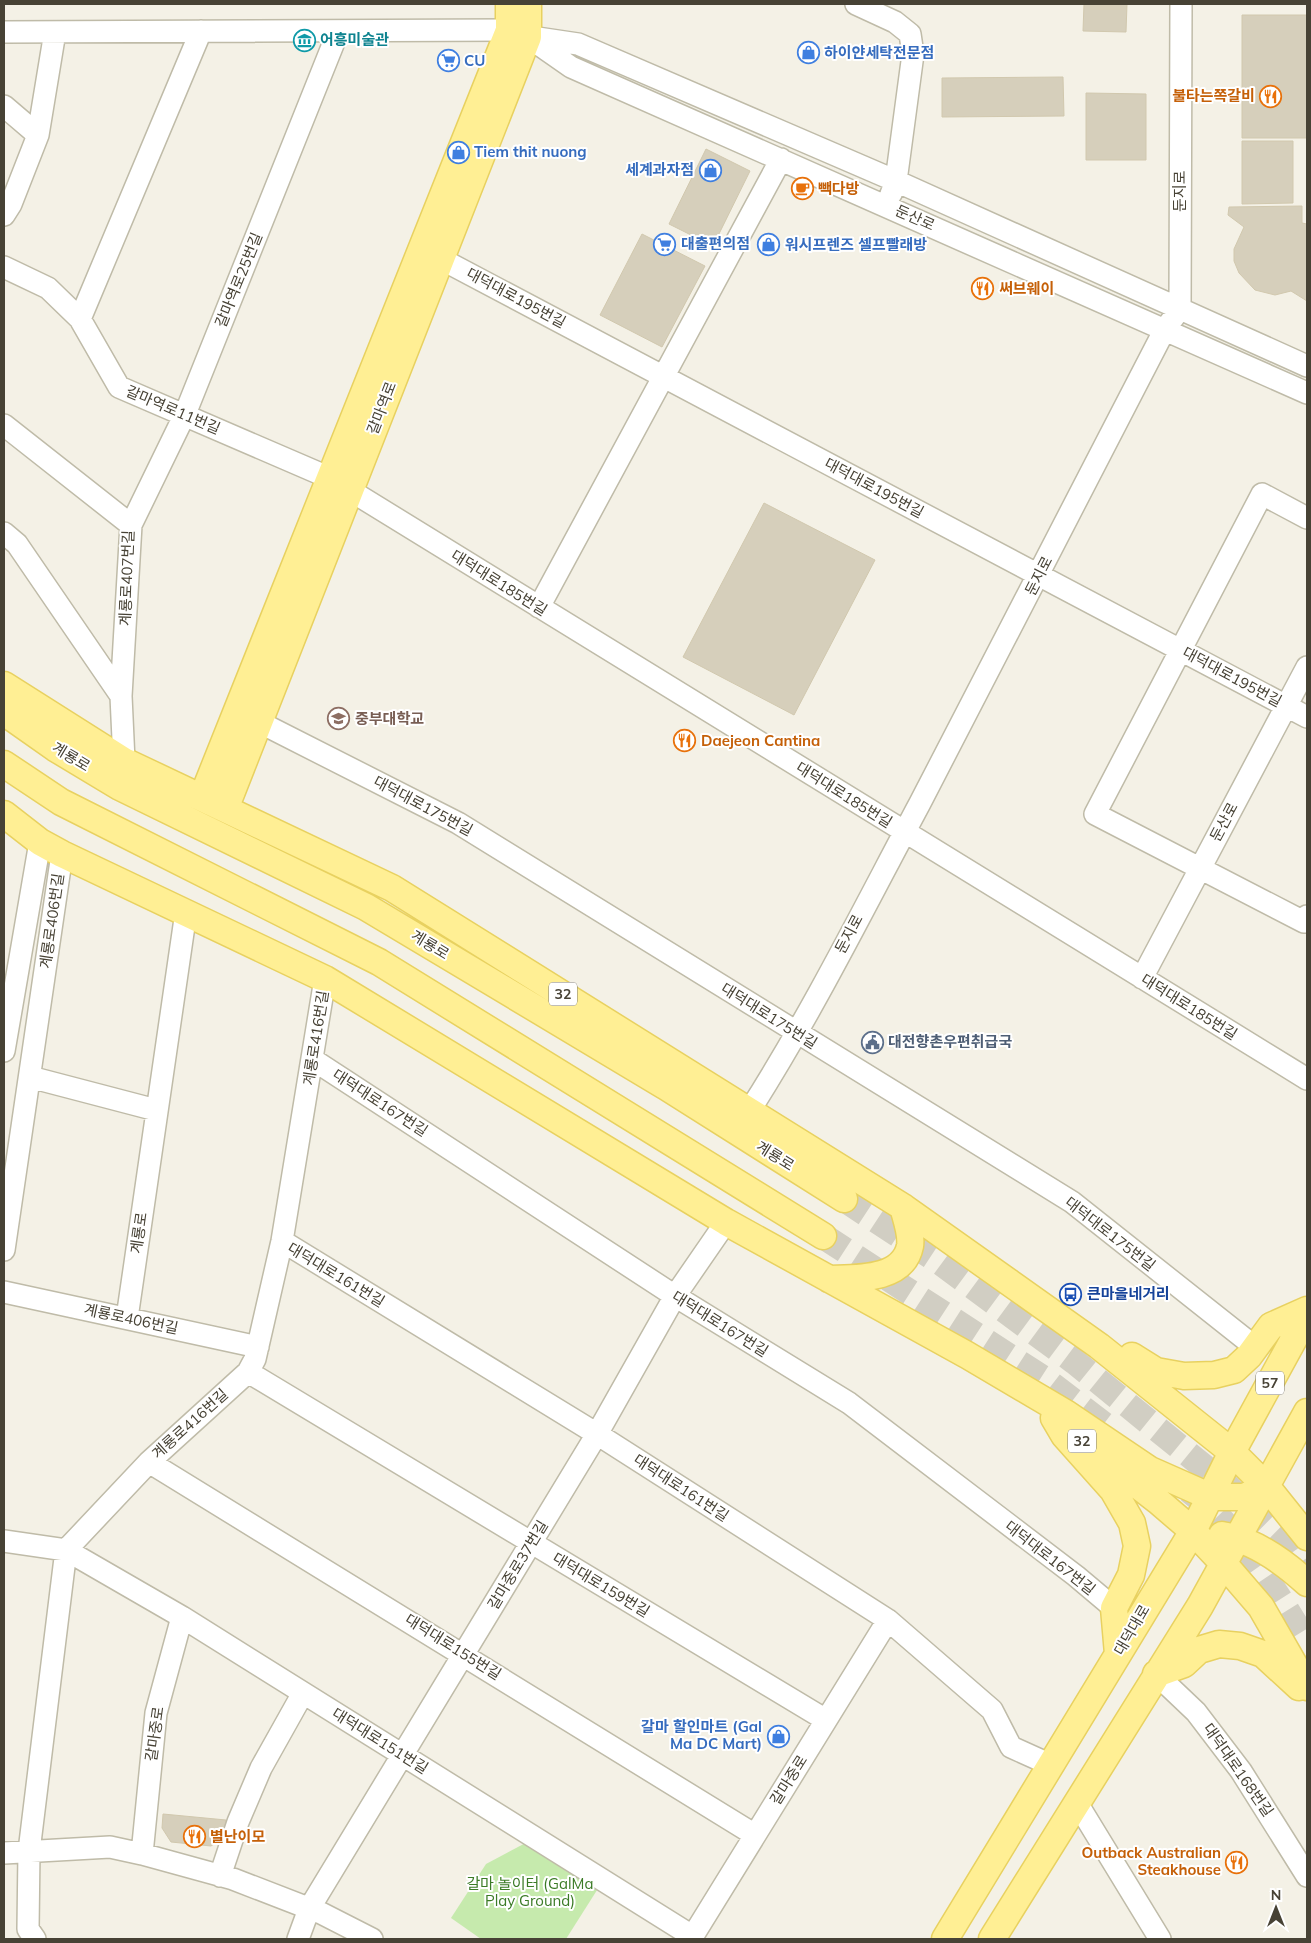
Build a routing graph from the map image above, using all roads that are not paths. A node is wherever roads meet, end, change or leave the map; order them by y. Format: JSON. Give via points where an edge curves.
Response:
{"nodes":[{"id":1,"x":509,"y":4,"type":"edge"},
{"id":2,"x":528,"y":4,"type":"edge"},
{"id":3,"x":856,"y":4,"type":"edge"},
{"id":4,"x":1181,"y":4,"type":"edge"},
{"id":5,"x":201,"y":31,"type":"junction"},
{"id":6,"x":4,"y":32,"type":"edge"},
{"id":7,"x":54,"y":32,"type":"junction"},
{"id":8,"x":338,"y":32,"type":"junction"},
{"id":9,"x":518,"y":33,"type":"junction"},
{"id":10,"x":4,"y":106,"type":"edge"},
{"id":11,"x":38,"y":135,"type":"junction"},
{"id":12,"x":781,"y":159,"type":"junction"},
{"id":13,"x":896,"y":181,"type":"junction"},
{"id":14,"x":886,"y":205,"type":"junction"},
{"id":15,"x":4,"y":215,"type":"edge"},
{"id":16,"x":441,"y":258,"type":"junction"},
{"id":17,"x":4,"y":267,"type":"edge"},
{"id":18,"x":1180,"y":309,"type":"junction"},
{"id":19,"x":80,"y":320,"type":"junction"},
{"id":20,"x":1165,"y":329,"type":"junction"},
{"id":21,"x":1307,"y":366,"type":"edge"},
{"id":22,"x":664,"y":376,"type":"junction"},
{"id":23,"x":1307,"y":393,"type":"edge"},
{"id":24,"x":185,"y":414,"type":"junction"},
{"id":25,"x":4,"y":425,"type":"edge"},
{"id":26,"x":340,"y":485,"type":"junction"},
{"id":27,"x":1307,"y":518,"type":"edge"},
{"id":28,"x":131,"y":525,"type":"junction"},
{"id":29,"x":4,"y":533,"type":"edge"},
{"id":30,"x":1040,"y":575,"type":"junction"},
{"id":31,"x":539,"y":607,"type":"junction"},
{"id":32,"x":1181,"y":650,"type":"junction"},
{"id":33,"x":1307,"y":667,"type":"edge"},
{"id":34,"x":4,"y":685,"type":"edge"},
{"id":35,"x":121,"y":696,"type":"junction"},
{"id":36,"x":1286,"y":706,"type":"junction"},
{"id":37,"x":4,"y":712,"type":"edge"},
{"id":38,"x":1307,"y":717,"type":"edge"},
{"id":39,"x":259,"y":722,"type":"junction"},
{"id":40,"x":124,"y":761,"type":"junction"},
{"id":41,"x":4,"y":764,"type":"edge"},
{"id":42,"x":202,"y":798,"type":"junction"},
{"id":43,"x":225,"y":809,"type":"junction"},
{"id":44,"x":4,"y":814,"type":"edge"},
{"id":45,"x":904,"y":832,"type":"junction"},
{"id":46,"x":51,"y":848,"type":"junction"},
{"id":47,"x":1200,"y":868,"type":"junction"},
{"id":48,"x":186,"y":912,"type":"junction"},
{"id":49,"x":1307,"y":916,"type":"edge"},
{"id":50,"x":1142,"y":978,"type":"junction"},
{"id":51,"x":325,"y":979,"type":"junction"},
{"id":52,"x":9,"y":987,"type":"edge"},
{"id":53,"x":796,"y":1033,"type":"junction"},
{"id":54,"x":4,"y":1050,"type":"edge"},
{"id":55,"x":312,"y":1059,"type":"junction"},
{"id":56,"x":30,"y":1077,"type":"junction"},
{"id":57,"x":1307,"y":1080,"type":"edge"},
{"id":58,"x":156,"y":1110,"type":"junction"},
{"id":59,"x":750,"y":1110,"type":"junction"},
{"id":60,"x":844,"y":1199,"type":"tunnel mouth"},
{"id":61,"x":903,"y":1207,"type":"junction"},
{"id":62,"x":726,"y":1222,"type":"junction"},
{"id":63,"x":823,"y":1236,"type":"tunnel mouth"},
{"id":64,"x":282,"y":1241,"type":"junction"},
{"id":65,"x":4,"y":1250,"type":"edge"},
{"id":66,"x":828,"y":1279,"type":"junction"},
{"id":67,"x":4,"y":1292,"type":"edge"},
{"id":68,"x":676,"y":1296,"type":"junction"},
{"id":69,"x":1307,"y":1310,"type":"edge"},
{"id":70,"x":1307,"y":1315,"type":"edge"},
{"id":71,"x":127,"y":1318,"type":"junction"},
{"id":72,"x":1098,"y":1346,"type":"junction"},
{"id":73,"x":258,"y":1347,"type":"junction"},
{"id":74,"x":1255,"y":1347,"type":"junction"},
{"id":75,"x":967,"y":1355,"type":"junction"},
{"id":76,"x":248,"y":1372,"type":"junction"},
{"id":77,"x":1307,"y":1412,"type":"edge"},
{"id":78,"x":1054,"y":1418,"type":"junction"},
{"id":79,"x":598,"y":1434,"type":"junction"},
{"id":80,"x":1232,"y":1452,"type":"junction"},
{"id":81,"x":149,"y":1462,"type":"junction"},
{"id":82,"x":1267,"y":1488,"type":"junction"},
{"id":83,"x":1211,"y":1497,"type":"junction"},
{"id":84,"x":1193,"y":1531,"type":"junction"},
{"id":85,"x":1307,"y":1537,"type":"edge"},
{"id":86,"x":1239,"y":1538,"type":"junction"},
{"id":87,"x":4,"y":1541,"type":"edge"},
{"id":88,"x":532,"y":1543,"type":"junction"},
{"id":89,"x":66,"y":1550,"type":"junction"},
{"id":90,"x":1224,"y":1564,"type":"junction"},
{"id":91,"x":1307,"y":1583,"type":"edge"},
{"id":92,"x":1114,"y":1608,"type":"junction"},
{"id":93,"x":182,"y":1617,"type":"junction"},
{"id":94,"x":888,"y":1620,"type":"junction"},
{"id":95,"x":464,"y":1654,"type":"junction"},
{"id":96,"x":1118,"y":1654,"type":"junction"},
{"id":97,"x":1156,"y":1674,"type":"junction"},
{"id":98,"x":1307,"y":1687,"type":"edge"},
{"id":99,"x":303,"y":1693,"type":"junction"},
{"id":100,"x":1307,"y":1695,"type":"edge"},
{"id":101,"x":826,"y":1720,"type":"junction"},
{"id":102,"x":403,"y":1755,"type":"junction"},
{"id":103,"x":1051,"y":1765,"type":"junction"},
{"id":104,"x":1077,"y":1803,"type":"junction"},
{"id":105,"x":755,"y":1835,"type":"junction"},
{"id":106,"x":29,"y":1850,"type":"junction"},
{"id":107,"x":4,"y":1853,"type":"edge"},
{"id":108,"x":142,"y":1854,"type":"junction"},
{"id":109,"x":220,"y":1876,"type":"junction"},
{"id":110,"x":1307,"y":1876,"type":"edge"},
{"id":111,"x":310,"y":1909,"type":"junction"},
{"id":112,"x":692,"y":1938,"type":"edge"},
{"id":113,"x":36,"y":1939,"type":"edge"},
{"id":114,"x":298,"y":1939,"type":"edge"},
{"id":115,"x":372,"y":1939,"type":"edge"},
{"id":116,"x":945,"y":1939,"type":"edge"},
{"id":117,"x":992,"y":1939,"type":"edge"},
{"id":118,"x":1160,"y":1939,"type":"edge"}],
"edges":[{"from":1,"to":9,"type":"main road","name":"갈마역로"},
{"from":2,"to":9,"type":"main road","name":"갈마역로"},
{"from":3,"to":13,"type":"street","via":[[896,22],[910,34],[913,54]]},
{"from":4,"to":18,"type":"street","name":"둔지로"},
{"from":5,"to":7,"type":"street"},
{"from":5,"to":8,"type":"street"},
{"from":5,"to":19,"type":"street"},
{"from":6,"to":7,"type":"street"},
{"from":7,"to":11,"type":"street"},
{"from":8,"to":9,"type":"street"},
{"from":8,"to":24,"type":"street","name":"갈마역로25번길"},
{"from":9,"to":12,"type":"street","name":"둔산로","via":[[570,67]]},
{"from":9,"to":13,"type":"street","name":"둔산로","via":[[578,44]]},
{"from":9,"to":16,"type":"main road","name":"갈마역로"},
{"from":9,"to":26,"type":"main road","name":"갈마역로"},
{"from":10,"to":11,"type":"street"},
{"from":11,"to":15,"type":"street"},
{"from":12,"to":14,"type":"street","name":"둔산로"},
{"from":12,"to":22,"type":"street"},
{"from":13,"to":14,"type":"street"},
{"from":13,"to":18,"type":"street","name":"둔산로"},
{"from":14,"to":20,"type":"street","name":"둔산로"},
{"from":16,"to":22,"type":"street","name":"대덕대로195번길"},
{"from":16,"to":26,"type":"main road","name":"갈마역로"},
{"from":17,"to":19,"type":"street","name":"갈마역로11번길","via":[[48,288]]},
{"from":18,"to":20,"type":"street","name":"둔지로"},
{"from":18,"to":21,"type":"street","name":"둔산로"},
{"from":19,"to":24,"type":"street","name":"갈마역로11번길","via":[[119,386]]},
{"from":20,"to":23,"type":"street","name":"둔산로"},
{"from":20,"to":30,"type":"street","name":"둔지로"},
{"from":22,"to":30,"type":"street","name":"대덕대로195번길"},
{"from":22,"to":31,"type":"street"},
{"from":24,"to":26,"type":"street","name":"갈마역로11번길"},
{"from":24,"to":28,"type":"street","name":"갈마역로25번길"},
{"from":25,"to":28,"type":"street","name":"계룡로407번길"},
{"from":26,"to":31,"type":"street","name":"대덕대로185번길"},
{"from":26,"to":39,"type":"main road","name":"갈마역로"},
{"from":26,"to":42,"type":"main road","name":"갈마역로"},
{"from":27,"to":32,"type":"street","via":[[1262,494]]},
{"from":28,"to":35,"type":"street","name":"계룡로407번길"},
{"from":29,"to":35,"type":"street","via":[[17,544]]},
{"from":30,"to":32,"type":"street","name":"대덕대로195번길"},
{"from":30,"to":45,"type":"street","name":"둔지로"},
{"from":31,"to":45,"type":"street","name":"대덕대로185번길"},
{"from":32,"to":36,"type":"street","name":"대덕대로195번길"},
{"from":32,"to":47,"type":"street","via":[[1095,814]]},
{"from":33,"to":36,"type":"street","name":"둔산로"},
{"from":34,"to":40,"type":"main road","number":"32"},
{"from":35,"to":40,"type":"street","name":"계룡로407번길"},
{"from":36,"to":38,"type":"street","name":"대덕대로195번길"},
{"from":36,"to":47,"type":"street","name":"둔산로"},
{"from":37,"to":60,"type":"main road","name":"계룡로","number":"32","via":[[54,748],[120,787],[366,907],[666,1086]]},
{"from":39,"to":43,"type":"main road","name":"갈마역로"},
{"from":39,"to":53,"type":"street","name":"대덕대로175번길","via":[[458,823]]},
{"from":40,"to":42,"type":"main road","number":"32"},
{"from":41,"to":63,"type":"main road","via":[[60,802],[379,962]]},
{"from":42,"to":43,"type":"main road","number":"32"},
{"from":43,"to":59,"type":"main road","number":"32","via":[[392,888]]},
{"from":44,"to":46,"type":"main road","number":"32"},
{"from":45,"to":50,"type":"street","name":"대덕대로185번길"},
{"from":45,"to":53,"type":"street","name":"둔지로"},
{"from":46,"to":48,"type":"main road","number":"32"},
{"from":46,"to":52,"type":"street"},
{"from":46,"to":56,"type":"street","name":"계룡로406번길"},
{"from":47,"to":49,"type":"street","via":[[1304,922]]},
{"from":47,"to":50,"type":"street","name":"둔산로"},
{"from":48,"to":51,"type":"main road","number":"32"},
{"from":48,"to":58,"type":"street","name":"계룡로"},
{"from":50,"to":57,"type":"street","name":"대덕대로185번길"},
{"from":51,"to":55,"type":"street","name":"계룡로416번길"},
{"from":51,"to":62,"type":"main road","number":"32"},
{"from":52,"to":54,"type":"street"},
{"from":53,"to":59,"type":"street","name":"둔지로"},
{"from":53,"to":74,"type":"street","name":"대덕대로175번길","via":[[1072,1202]]},
{"from":55,"to":64,"type":"street","name":"계룡로416번길"},
{"from":55,"to":68,"type":"street","name":"대덕대로167번길"},
{"from":56,"to":58,"type":"street"},
{"from":56,"to":65,"type":"street","name":"계룡로406번길"},
{"from":58,"to":71,"type":"street","name":"계룡로"},
{"from":59,"to":61,"type":"main road","number":"32"},
{"from":61,"to":66,"type":"main road","via":[[910,1247],[902,1262],[878,1276]]},
{"from":61,"to":72,"type":"main road","number":"32"},
{"from":62,"to":66,"type":"main road","number":"32"},
{"from":62,"to":68,"type":"street","name":"갈마중로37번길"},
{"from":64,"to":73,"type":"street","name":"계룡로416번길"},
{"from":64,"to":79,"type":"street","name":"대덕대로161번길"},
{"from":66,"to":75,"type":"main road","number":"32"},
{"from":67,"to":71,"type":"street","name":"계룡로406번길"},
{"from":68,"to":79,"type":"street","name":"갈마중로37번길"},
{"from":68,"to":92,"type":"street","name":"대덕대로167번길","via":[[849,1403]]},
{"from":69,"to":74,"type":"main road","via":[[1271,1326]]},
{"from":70,"to":80,"type":"main road","name":"대덕대로","number":"57"},
{"from":71,"to":73,"type":"street","name":"계룡로406번길"},
{"from":72,"to":74,"type":"main road","via":[[1122,1350],[1156,1372],[1184,1376],[1214,1375],[1234,1370]]},
{"from":72,"to":80,"type":"main road","number":"32"},
{"from":73,"to":76,"type":"street","name":"계룡로416번길"},
{"from":75,"to":78,"type":"main road","number":"32"},
{"from":75,"to":83,"type":"main road","via":[[1067,1414],[1150,1470]]},
{"from":76,"to":81,"type":"street","name":"계룡로416번길"},
{"from":76,"to":88,"type":"street","name":"대덕대로159번길"},
{"from":77,"to":82,"type":"main road"},
{"from":78,"to":84,"type":"main road","number":"32"},
{"from":78,"to":92,"type":"main road","via":[[1064,1435],[1113,1490],[1132,1523],[1137,1546],[1131,1575]]},
{"from":79,"to":88,"type":"street","name":"갈마중로37번길"},
{"from":79,"to":94,"type":"street","name":"대덕대로161번길"},
{"from":80,"to":82,"type":"main road","number":"32"},
{"from":80,"to":83,"type":"main road","name":"대덕대로","number":"57"},
{"from":81,"to":89,"type":"street","name":"계룡로416번길"},
{"from":81,"to":95,"type":"street","name":"대덕대로155번길"},
{"from":82,"to":83,"type":"main road","via":[[1244,1497]]},
{"from":82,"to":85,"type":"main road","number":"32"},
{"from":82,"to":86,"type":"main road"},
{"from":83,"to":84,"type":"main road","name":"대덕대로","number":"57"},
{"from":84,"to":86,"type":"main road"},
{"from":84,"to":90,"type":"main road","number":"32"},
{"from":84,"to":96,"type":"main road","name":"대덕대로"},
{"from":86,"to":90,"type":"main road"},
{"from":86,"to":91,"type":"main road","via":[[1272,1556]]},
{"from":87,"to":89,"type":"street"},
{"from":88,"to":95,"type":"street","name":"갈마중로37번길"},
{"from":88,"to":101,"type":"street","name":"대덕대로159번길"},
{"from":89,"to":93,"type":"street","name":"대덕대로151번길"},
{"from":89,"to":106,"type":"street"},
{"from":90,"to":97,"type":"main road"},
{"from":90,"to":98,"type":"main road","number":"32","via":[[1262,1607]]},
{"from":92,"to":96,"type":"main road"},
{"from":93,"to":99,"type":"street","name":"대덕대로151번길"},
{"from":93,"to":108,"type":"street","name":"갈마중로","via":[[156,1713]]},
{"from":94,"to":101,"type":"street","name":"갈마중로"},
{"from":94,"to":103,"type":"street","name":"대덕대로161번길","via":[[992,1710],[1011,1747]]},
{"from":95,"to":102,"type":"street","name":"갈마중로37번길"},
{"from":95,"to":105,"type":"street","name":"대덕대로155번길"},
{"from":96,"to":103,"type":"main road","name":"대덕대로"},
{"from":97,"to":100,"type":"main road","via":[[1184,1664],[1199,1650],[1219,1644],[1240,1646],[1263,1654]]},
{"from":97,"to":104,"type":"main road"},
{"from":97,"to":110,"type":"street","name":"대덕대로168번길","via":[[1196,1712],[1241,1771]]},
{"from":99,"to":102,"type":"street","name":"대덕대로151번길"},
{"from":99,"to":109,"type":"street","via":[[261,1768]]},
{"from":101,"to":105,"type":"street","name":"갈마중로"},
{"from":102,"to":111,"type":"street","name":"갈마중로37번길"},
{"from":102,"to":112,"type":"street","name":"대덕대로151번길"},
{"from":103,"to":116,"type":"main road","name":"대덕대로"},
{"from":104,"to":117,"type":"main road"},
{"from":104,"to":118,"type":"street"},
{"from":105,"to":112,"type":"street","name":"갈마중로"},
{"from":106,"to":107,"type":"street"},
{"from":106,"to":108,"type":"street","via":[[110,1847]]},
{"from":106,"to":113,"type":"street","via":[[28,1929]]},
{"from":108,"to":109,"type":"street"},
{"from":109,"to":111,"type":"street"},
{"from":111,"to":114,"type":"street","name":"갈마중로37번길"},
{"from":111,"to":115,"type":"street"}]}
